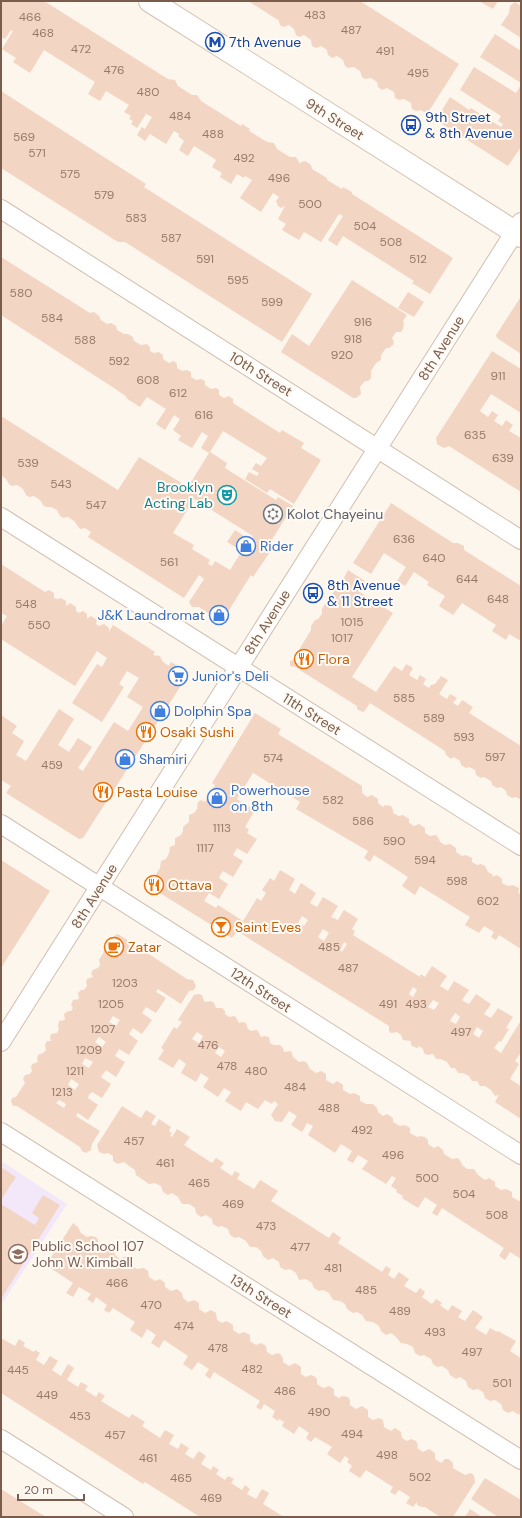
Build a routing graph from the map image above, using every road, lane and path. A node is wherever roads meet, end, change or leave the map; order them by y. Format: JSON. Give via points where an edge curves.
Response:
{"nodes":[{"id":1,"x":150,"y":1,"type":"edge"},
{"id":2,"x":1,"y":209,"type":"edge"},
{"id":3,"x":519,"y":230,"type":"edge"},
{"id":4,"x":377,"y":448,"type":"junction"},
{"id":5,"x":1,"y":517,"type":"edge"},
{"id":6,"x":521,"y":540,"type":"edge"},
{"id":7,"x":238,"y":668,"type":"junction"},
{"id":8,"x":1,"y":824,"type":"edge"},
{"id":9,"x":521,"y":846,"type":"edge"},
{"id":10,"x":99,"y":887,"type":"junction"},
{"id":11,"x":1,"y":1042,"type":"edge"},
{"id":12,"x":1,"y":1132,"type":"edge"},
{"id":13,"x":521,"y":1155,"type":"edge"},
{"id":14,"x":1,"y":1439,"type":"edge"},
{"id":15,"x":521,"y":1460,"type":"edge"},
{"id":16,"x":124,"y":1517,"type":"edge"}],
"edges":[{"from":1,"to":3,"type":"street","name":"9th Street"},
{"from":2,"to":4,"type":"street","name":"10th Street"},
{"from":3,"to":4,"type":"street","name":"8th Avenue"},
{"from":4,"to":6,"type":"street","name":"10th Street"},
{"from":4,"to":7,"type":"street","name":"8th Avenue"},
{"from":5,"to":7,"type":"street","name":"11th Street"},
{"from":7,"to":9,"type":"street","name":"11th Street"},
{"from":7,"to":10,"type":"street","name":"8th Avenue"},
{"from":8,"to":10,"type":"street","name":"12th Street"},
{"from":10,"to":11,"type":"street","name":"8th Avenue"},
{"from":10,"to":13,"type":"street","name":"12th Street"},
{"from":12,"to":15,"type":"street","name":"13th Street"},
{"from":14,"to":16,"type":"street"}]}
